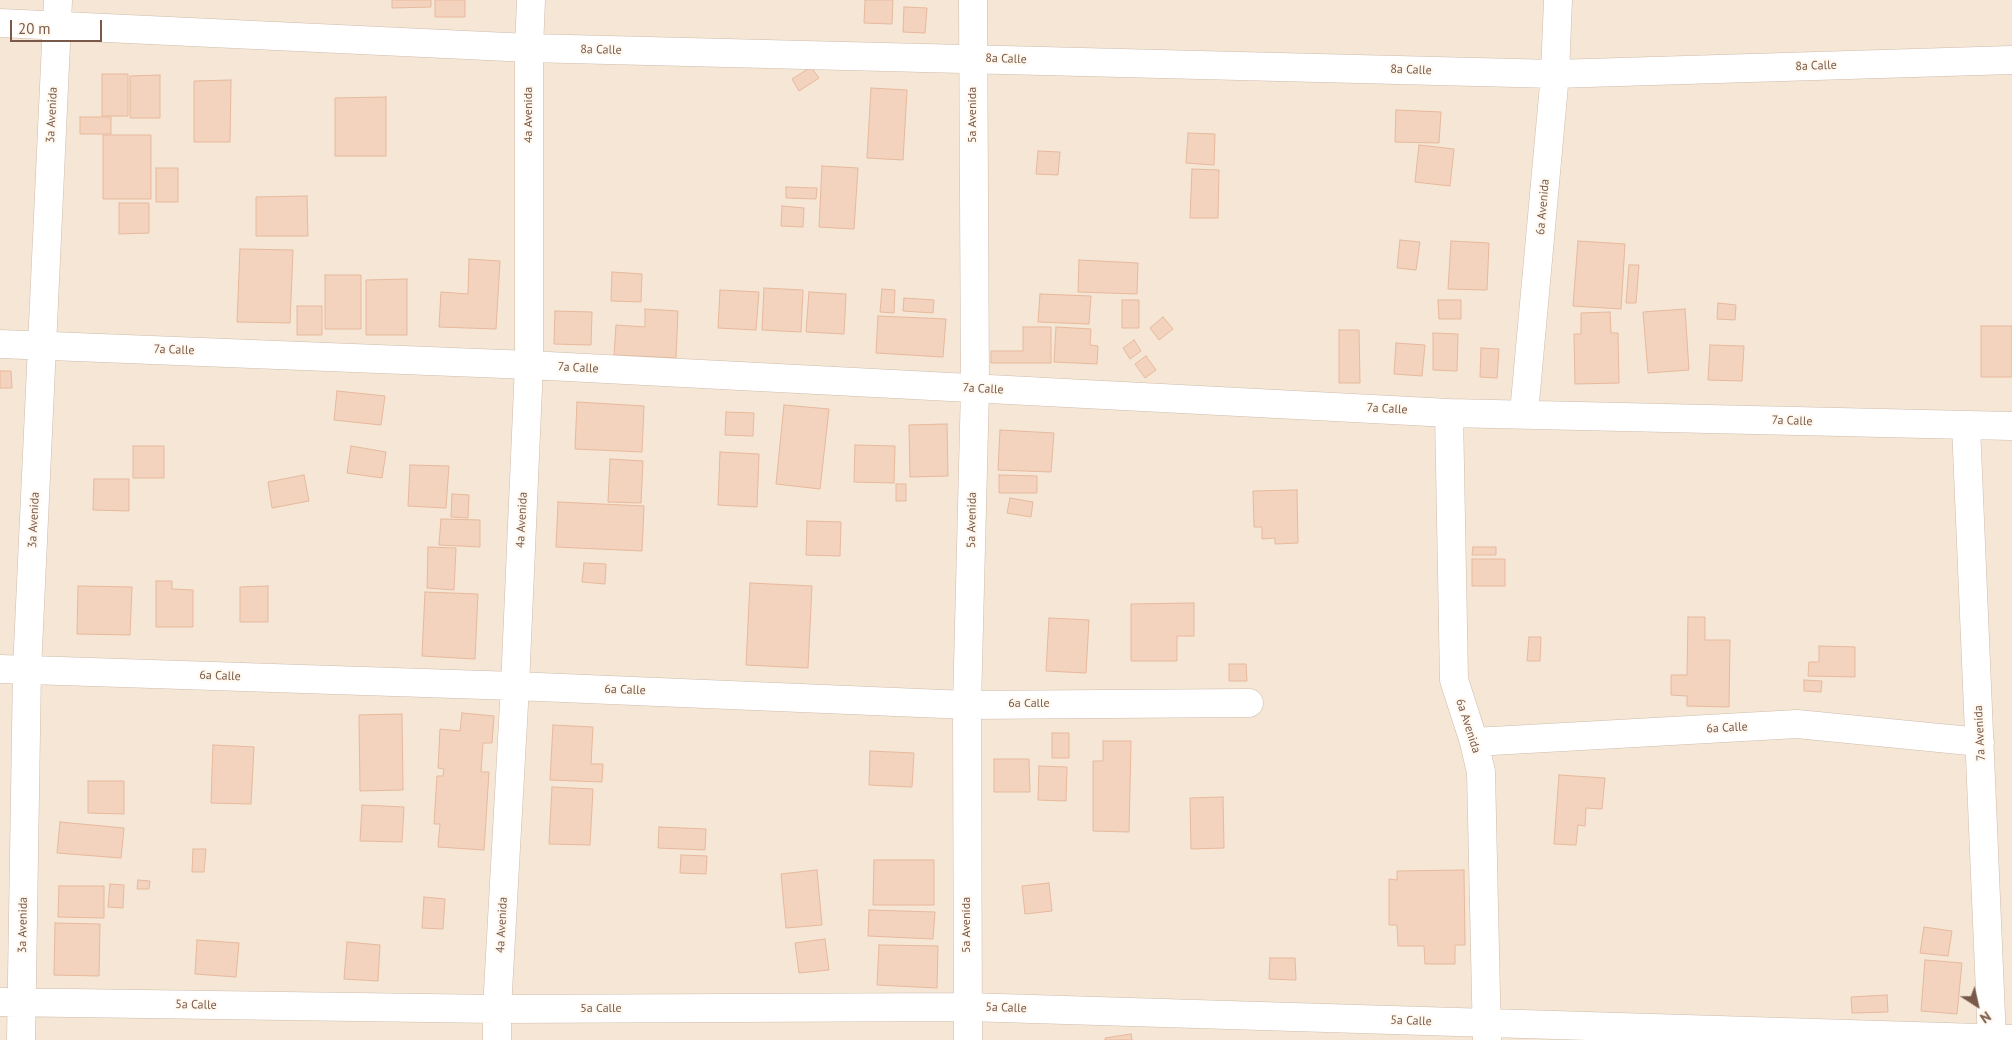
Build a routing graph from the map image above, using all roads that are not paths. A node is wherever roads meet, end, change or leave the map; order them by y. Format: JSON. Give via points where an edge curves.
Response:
{"nodes":[{"id":1,"x":531,"y":0,"type":"edge"},
{"id":2,"x":973,"y":0,"type":"edge"},
{"id":3,"x":1558,"y":0,"type":"edge"},
{"id":4,"x":57,"y":12,"type":"edge"},
{"id":5,"x":0,"y":23,"type":"edge"},
{"id":6,"x":529,"y":48,"type":"junction"},
{"id":7,"x":973,"y":58,"type":"junction"},
{"id":8,"x":2012,"y":60,"type":"edge"},
{"id":9,"x":1555,"y":74,"type":"junction"},
{"id":10,"x":0,"y":344,"type":"edge"},
{"id":11,"x":42,"y":345,"type":"junction"},
{"id":12,"x":529,"y":365,"type":"junction"},
{"id":13,"x":974,"y":388,"type":"junction"},
{"id":14,"x":1449,"y":413,"type":"junction"},
{"id":15,"x":1524,"y":414,"type":"junction"},
{"id":16,"x":1966,"y":426,"type":"junction"},
{"id":17,"x":2012,"y":426,"type":"edge"},
{"id":18,"x":0,"y":669,"type":"edge"},
{"id":19,"x":27,"y":670,"type":"junction"},
{"id":20,"x":515,"y":686,"type":"junction"},
{"id":21,"x":1249,"y":703,"type":"dead end"},
{"id":22,"x":967,"y":705,"type":"junction"},
{"id":23,"x":1474,"y":742,"type":"junction"},
{"id":24,"x":1980,"y":742,"type":"junction"},
{"id":25,"x":11,"y":1002,"type":"edge"},
{"id":26,"x":967,"y":1007,"type":"junction"},
{"id":27,"x":497,"y":1009,"type":"junction"},
{"id":28,"x":1488,"y":1032,"type":"edge"},
{"id":29,"x":1999,"y":1039,"type":"edge"},
{"id":30,"x":21,"y":1040,"type":"edge"},
{"id":31,"x":497,"y":1040,"type":"edge"},
{"id":32,"x":968,"y":1040,"type":"edge"}],
"edges":[{"from":1,"to":6,"type":"street","name":"4a Avenida"},
{"from":2,"to":7,"type":"street","name":"5a Avenida"},
{"from":3,"to":9,"type":"street","name":"6a Avenida"},
{"from":4,"to":5,"type":"street","name":"8a Calle"},
{"from":4,"to":6,"type":"street","name":"8a Calle"},
{"from":4,"to":11,"type":"street","name":"3a Avenida"},
{"from":6,"to":7,"type":"street","name":"8a Calle"},
{"from":6,"to":12,"type":"street","name":"4a Avenida"},
{"from":7,"to":9,"type":"street","name":"8a Calle"},
{"from":7,"to":13,"type":"street","name":"5a Avenida"},
{"from":8,"to":9,"type":"street","name":"8a Calle"},
{"from":9,"to":15,"type":"street","name":"6a Avenida"},
{"from":10,"to":11,"type":"street","name":"7a Calle"},
{"from":11,"to":12,"type":"street","name":"7a Calle"},
{"from":11,"to":19,"type":"street","name":"3a Avenida"},
{"from":12,"to":13,"type":"street","name":"7a Calle"},
{"from":12,"to":20,"type":"street","name":"4a Avenida"},
{"from":13,"to":14,"type":"street","name":"7a Calle"},
{"from":13,"to":22,"type":"street","name":"5a Avenida"},
{"from":14,"to":15,"type":"street","name":"7a Calle"},
{"from":14,"to":23,"type":"street","name":"6a Avenida","via":[[1454,680]]},
{"from":15,"to":16,"type":"street","name":"7a Calle"},
{"from":16,"to":17,"type":"street","name":"7a Calle"},
{"from":16,"to":24,"type":"street","name":"7a Avenida"},
{"from":18,"to":19,"type":"street","name":"6a Calle"},
{"from":19,"to":20,"type":"street","name":"6a Calle"},
{"from":19,"to":25,"type":"street","name":"3a Avenida"},
{"from":20,"to":22,"type":"street","name":"6a Calle"},
{"from":20,"to":27,"type":"street","name":"4a Avenida"},
{"from":21,"to":22,"type":"street","name":"6a Calle"},
{"from":22,"to":26,"type":"street","name":"5a Avenida"},
{"from":23,"to":24,"type":"street","name":"6a Calle","via":[[1797,724]]},
{"from":23,"to":28,"type":"street","name":"6a Avenida","via":[[1481,772]]},
{"from":24,"to":29,"type":"street","name":"7a Avenida"},
{"from":25,"to":27,"type":"street","name":"5a Calle"},
{"from":25,"to":30,"type":"street","name":"3a Avenida"},
{"from":26,"to":27,"type":"street","name":"5a Calle"},
{"from":26,"to":28,"type":"street","name":"5a Calle"},
{"from":26,"to":32,"type":"street","name":"5a Avenida"},
{"from":27,"to":31,"type":"street","name":"4a Avenida"},
{"from":28,"to":29,"type":"street","name":"5a Calle"}]}
